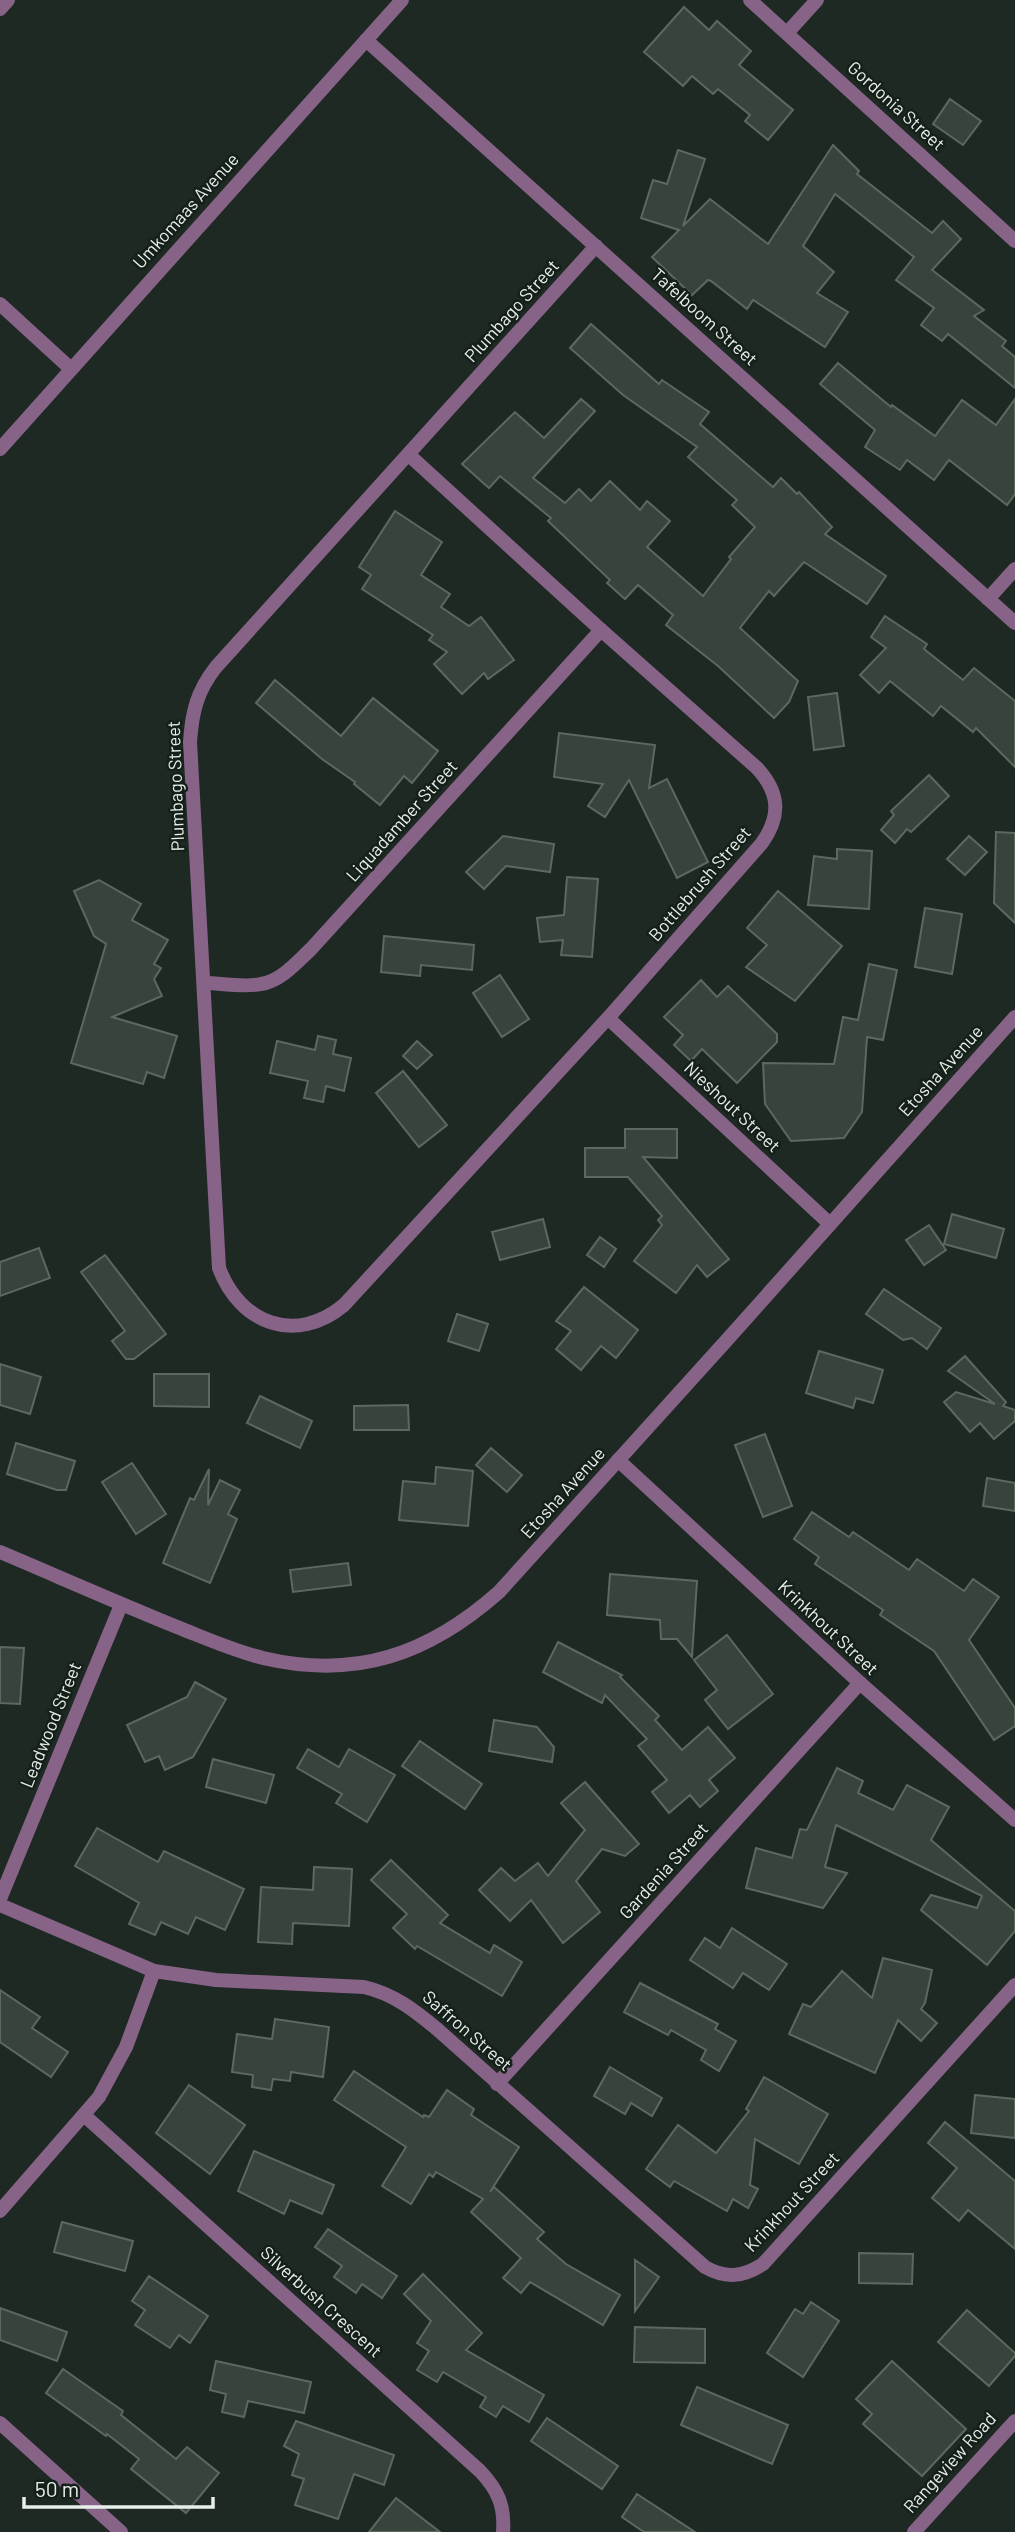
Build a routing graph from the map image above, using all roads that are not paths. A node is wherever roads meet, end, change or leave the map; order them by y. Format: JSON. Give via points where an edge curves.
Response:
{"nodes":[{"id":1,"x":8,"y":0,"type":"edge"},
{"id":2,"x":402,"y":0,"type":"edge"},
{"id":3,"x":750,"y":0,"type":"edge"},
{"id":4,"x":817,"y":0,"type":"edge"},
{"id":5,"x":0,"y":9,"type":"edge"},
{"id":6,"x":787,"y":33,"type":"junction"},
{"id":7,"x":366,"y":40,"type":"junction"},
{"id":8,"x":1015,"y":241,"type":"edge"},
{"id":9,"x":596,"y":246,"type":"junction"},
{"id":10,"x":0,"y":303,"type":"edge"},
{"id":11,"x":71,"y":369,"type":"junction"},
{"id":12,"x":0,"y":449,"type":"edge"},
{"id":13,"x":409,"y":454,"type":"junction"},
{"id":14,"x":1015,"y":569,"type":"edge"},
{"id":15,"x":989,"y":599,"type":"junction"},
{"id":16,"x":1015,"y":622,"type":"edge"},
{"id":17,"x":601,"y":630,"type":"junction"},
{"id":18,"x":205,"y":983,"type":"junction"},
{"id":19,"x":1015,"y":1017,"type":"edge"},
{"id":20,"x":608,"y":1018,"type":"junction"},
{"id":21,"x":830,"y":1224,"type":"junction"},
{"id":22,"x":276,"y":1324,"type":"joint"},
{"id":23,"x":618,"y":1460,"type":"junction"},
{"id":24,"x":0,"y":1552,"type":"edge"},
{"id":25,"x":121,"y":1605,"type":"junction"},
{"id":26,"x":860,"y":1683,"type":"junction"},
{"id":27,"x":1015,"y":1820,"type":"edge"},
{"id":28,"x":0,"y":1899,"type":"edge"},
{"id":29,"x":0,"y":1905,"type":"edge"},
{"id":30,"x":154,"y":1971,"type":"junction"},
{"id":31,"x":1015,"y":1985,"type":"edge"},
{"id":32,"x":497,"y":2084,"type":"junction"},
{"id":33,"x":85,"y":2116,"type":"junction"},
{"id":34,"x":0,"y":2211,"type":"edge"},
{"id":35,"x":730,"y":2276,"type":"joint"},
{"id":36,"x":1015,"y":2421,"type":"edge"},
{"id":37,"x":0,"y":2423,"type":"edge"},
{"id":38,"x":121,"y":2532,"type":"edge"},
{"id":39,"x":503,"y":2532,"type":"edge"},
{"id":40,"x":914,"y":2532,"type":"edge"}],
"edges":[{"from":1,"to":5,"type":"street"},
{"from":2,"to":7,"type":"street","name":"Umkomaas Avenue"},
{"from":3,"to":6,"type":"street","name":"Gordonia Street"},
{"from":4,"to":6,"type":"street"},
{"from":6,"to":8,"type":"street","name":"Gordonia Street"},
{"from":7,"to":9,"type":"street","name":"Tafelboom Street"},
{"from":7,"to":11,"type":"street","name":"Umkomaas Avenue"},
{"from":9,"to":13,"type":"street","name":"Plumbago Street"},
{"from":9,"to":15,"type":"street","name":"Tafelboom Street"},
{"from":10,"to":11,"type":"street"},
{"from":11,"to":12,"type":"street","name":"Umkomaas Avenue"},
{"from":13,"to":17,"type":"street","name":"Bottlebrush Street"},
{"from":13,"to":18,"type":"street","name":"Plumbago Street","via":[[216,667],[197,697],[190,742]]},
{"from":14,"to":15,"type":"street"},
{"from":15,"to":16,"type":"street","name":"Tafelboom Street"},
{"from":17,"to":18,"type":"street","name":"Liquadamber Street","via":[[301,959],[261,985]]},
{"from":17,"to":20,"type":"street","name":"Bottlebrush Street","via":[[757,768],[771,787],[776,813],[762,843]]},
{"from":18,"to":22,"type":"street","name":"Plumbago Street","via":[[219,1268],[241,1304]]},
{"from":19,"to":21,"type":"street","name":"Etosha Avenue"},
{"from":20,"to":21,"type":"street","name":"Nieshout Street"},
{"from":20,"to":22,"type":"street","name":"Bottlebrush Street","via":[[344,1305],[312,1324]]},
{"from":21,"to":23,"type":"street","name":"Etosha Avenue"},
{"from":23,"to":25,"type":"street","name":"Etosha Avenue","via":[[499,1592],[438,1638],[405,1653],[320,1666],[261,1658]]},
{"from":23,"to":26,"type":"street","name":"Krinkhout Street"},
{"from":24,"to":25,"type":"street","name":"Etosha Avenue"},
{"from":25,"to":28,"type":"street","name":"Leadwood Street"},
{"from":26,"to":27,"type":"street","name":"Krinkhout Street"},
{"from":26,"to":32,"type":"street","name":"Gardenia Street"},
{"from":29,"to":30,"type":"street","name":"Saffron Street"},
{"from":30,"to":32,"type":"street","name":"Saffron Street","via":[[216,1980],[379,1990],[407,2004]]},
{"from":30,"to":33,"type":"street","via":[[115,2071]]},
{"from":31,"to":35,"type":"street","name":"Krinkhout Street","via":[[763,2264]]},
{"from":32,"to":35,"type":"street","name":"Saffron Street","via":[[705,2267]]},
{"from":33,"to":34,"type":"street"},
{"from":33,"to":39,"type":"street","name":"Silverbush Crescent","via":[[480,2471],[500,2498]]},
{"from":36,"to":40,"type":"street","name":"Rangeview Road"},
{"from":37,"to":38,"type":"street"}]}
